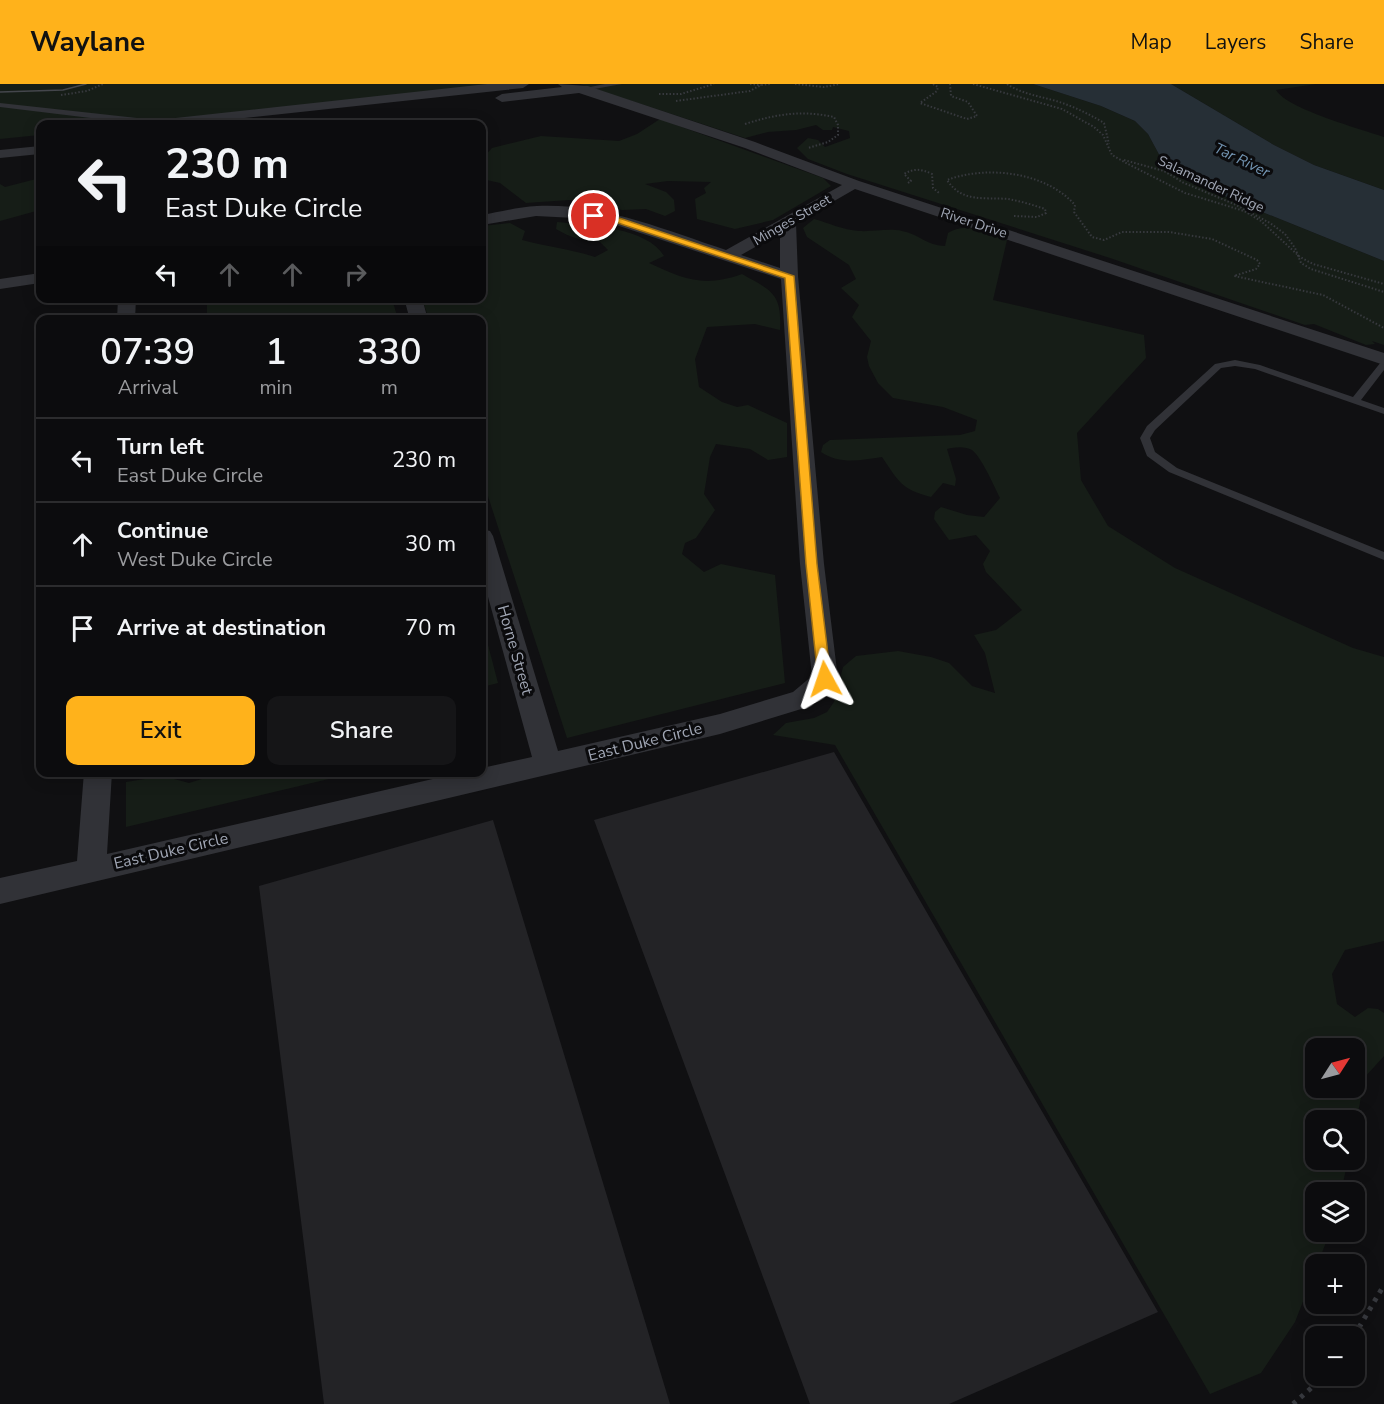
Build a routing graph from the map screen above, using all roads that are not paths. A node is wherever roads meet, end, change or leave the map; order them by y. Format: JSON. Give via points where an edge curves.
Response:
{"nodes":[{"id":1,"x":523,"y":84,"type":"edge"},
{"id":2,"x":564,"y":84,"type":"edge"},
{"id":3,"x":618,"y":84,"type":"edge"},
{"id":4,"x":583,"y":89,"type":"junction"},
{"id":5,"x":0,"y":105,"type":"edge"},
{"id":6,"x":137,"y":120,"type":"edge"},
{"id":7,"x":194,"y":120,"type":"edge"},
{"id":8,"x":302,"y":120,"type":"edge"},
{"id":9,"x":36,"y":138,"type":"edge"},
{"id":10,"x":0,"y":142,"type":"edge"},
{"id":11,"x":36,"y":150,"type":"edge"},
{"id":12,"x":0,"y":154,"type":"edge"},
{"id":13,"x":854,"y":184,"type":"junction"},
{"id":14,"x":486,"y":219,"type":"edge"},
{"id":15,"x":788,"y":222,"type":"junction"},
{"id":16,"x":729,"y":255,"type":"junction"},
{"id":17,"x":789,"y":276,"type":"junction"},
{"id":18,"x":36,"y":279,"type":"edge"},
{"id":19,"x":0,"y":284,"type":"edge"},
{"id":20,"x":1384,"y":359,"type":"edge"},
{"id":21,"x":1384,"y":364,"type":"edge"},
{"id":22,"x":1354,"y":401,"type":"junction"},
{"id":23,"x":1384,"y":411,"type":"edge"},
{"id":24,"x":486,"y":550,"type":"edge"},
{"id":25,"x":1384,"y":556,"type":"edge"},
{"id":26,"x":548,"y":765,"type":"junction"},
{"id":27,"x":98,"y":777,"type":"edge"},
{"id":28,"x":91,"y":870,"type":"junction"},
{"id":29,"x":0,"y":891,"type":"edge"}],
"edges":[{"from":1,"to":7,"type":"street"},
{"from":2,"to":4,"type":"street","name":"River Drive"},
{"from":3,"to":4,"type":"lane"},
{"from":4,"to":8,"type":"street"},
{"from":4,"to":13,"type":"street","name":"River Drive"},
{"from":5,"to":6,"type":"lane"},
{"from":9,"to":10,"type":"street"},
{"from":11,"to":12,"type":"street"},
{"from":13,"to":15,"type":"street","name":"Minges Street"},
{"from":13,"to":20,"type":"street","name":"River Drive"},
{"from":14,"to":16,"type":"street","via":[[536,211],[575,213],[613,219]]},
{"from":15,"to":16,"type":"street","name":"Minges Street"},
{"from":15,"to":17,"type":"street"},
{"from":16,"to":17,"type":"street"},
{"from":17,"to":26,"type":"street","name":"East Duke Circle","via":[[825,679],[802,699],[720,724]]},
{"from":18,"to":19,"type":"street"},
{"from":21,"to":22,"type":"lane"},
{"from":22,"to":23,"type":"lane"},
{"from":22,"to":25,"type":"lane","via":[[1251,365],[1225,364],[1218,366],[1151,428],[1144,438],[1145,446],[1159,462],[1173,470]]},
{"from":24,"to":26,"type":"street","name":"Horne Street"},
{"from":26,"to":28,"type":"street","name":"East Duke Circle"},
{"from":27,"to":28,"type":"street"},
{"from":28,"to":29,"type":"street","name":"East Duke Circle"}]}
